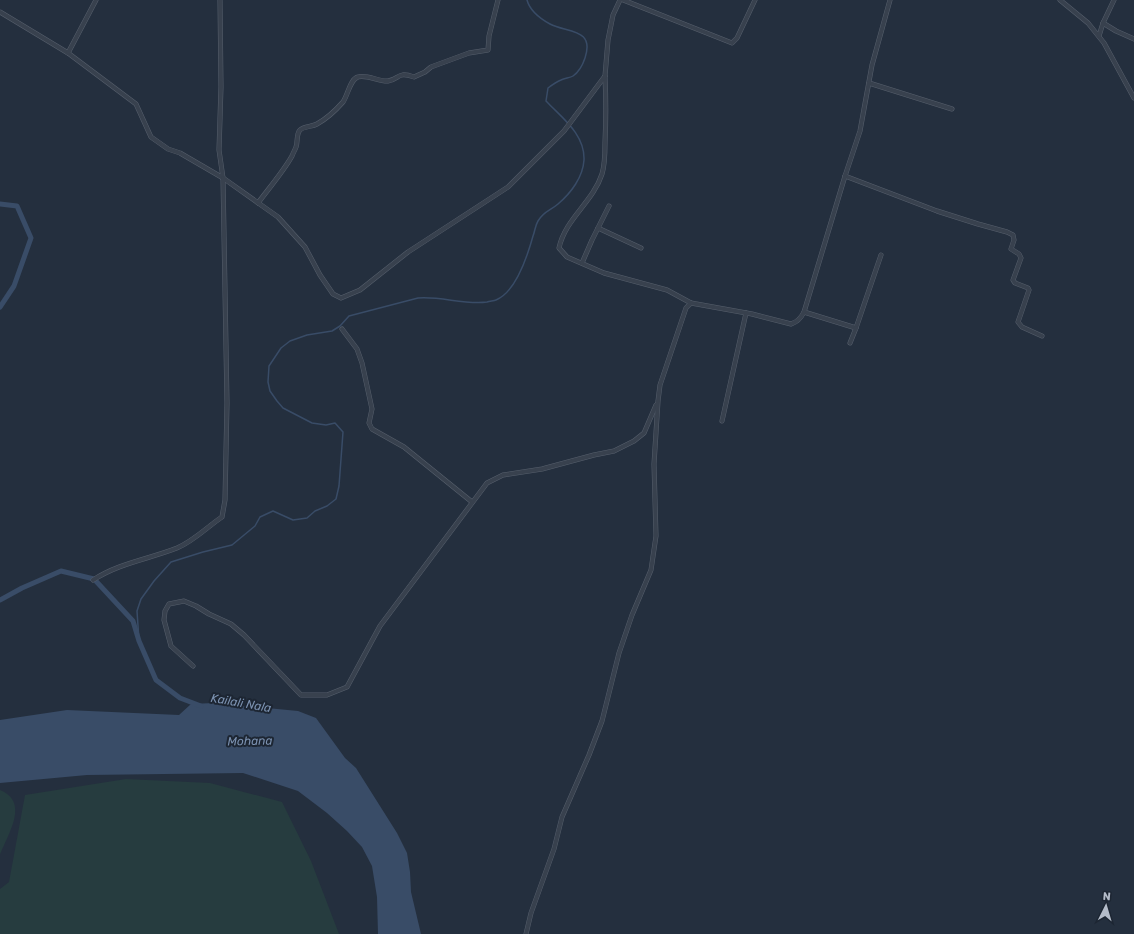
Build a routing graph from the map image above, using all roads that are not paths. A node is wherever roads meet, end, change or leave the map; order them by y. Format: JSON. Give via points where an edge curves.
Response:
{"nodes":[{"id":1,"x":96,"y":0,"type":"edge"},
{"id":2,"x":220,"y":0,"type":"edge"},
{"id":3,"x":498,"y":0,"type":"edge"},
{"id":4,"x":620,"y":0,"type":"edge"},
{"id":5,"x":623,"y":0,"type":"edge"},
{"id":6,"x":755,"y":0,"type":"edge"},
{"id":7,"x":890,"y":0,"type":"edge"},
{"id":8,"x":1060,"y":0,"type":"edge"},
{"id":9,"x":1114,"y":0,"type":"edge"},
{"id":10,"x":0,"y":12,"type":"edge"},
{"id":11,"x":1103,"y":23,"type":"junction"},
{"id":12,"x":1099,"y":36,"type":"junction"},
{"id":13,"x":1134,"y":39,"type":"edge"},
{"id":14,"x":68,"y":53,"type":"junction"},
{"id":15,"x":605,"y":76,"type":"junction"},
{"id":16,"x":869,"y":83,"type":"junction"},
{"id":17,"x":1134,"y":98,"type":"edge"},
{"id":18,"x":952,"y":109,"type":"dead end"},
{"id":19,"x":845,"y":176,"type":"junction"},
{"id":20,"x":223,"y":178,"type":"junction"},
{"id":21,"x":258,"y":203,"type":"junction"},
{"id":22,"x":609,"y":206,"type":"dead end"},
{"id":23,"x":598,"y":228,"type":"junction"},
{"id":24,"x":641,"y":248,"type":"dead end"},
{"id":25,"x":881,"y":255,"type":"dead end"},
{"id":26,"x":582,"y":263,"type":"junction"},
{"id":27,"x":691,"y":303,"type":"junction"},
{"id":28,"x":804,"y":312,"type":"junction"},
{"id":29,"x":746,"y":313,"type":"junction"},
{"id":30,"x":856,"y":328,"type":"junction"},
{"id":31,"x":342,"y":330,"type":"dead end"},
{"id":32,"x":1042,"y":336,"type":"dead end"},
{"id":33,"x":850,"y":343,"type":"dead end"},
{"id":34,"x":658,"y":401,"type":"junction"},
{"id":35,"x":722,"y":421,"type":"dead end"},
{"id":36,"x":472,"y":502,"type":"junction"},
{"id":37,"x":93,"y":580,"type":"dead end"},
{"id":38,"x":193,"y":666,"type":"dead end"},
{"id":39,"x":526,"y":934,"type":"edge"}],
"edges":[{"from":1,"to":14,"type":"street"},
{"from":2,"to":20,"type":"street","via":[[219,150]]},
{"from":3,"to":21,"type":"street","via":[[488,50],[469,53],[431,67],[414,77],[401,75],[387,81],[358,76],[354,79],[347,96],[331,114],[317,124],[300,129],[291,158]]},
{"from":4,"to":15,"type":"street","via":[[613,15],[608,40]]},
{"from":5,"to":6,"type":"street","via":[[732,43],[741,31]]},
{"from":7,"to":16,"type":"street"},
{"from":8,"to":12,"type":"street","via":[[1079,14]]},
{"from":9,"to":11,"type":"street"},
{"from":10,"to":14,"type":"street"},
{"from":11,"to":12,"type":"street"},
{"from":11,"to":13,"type":"street"},
{"from":12,"to":17,"type":"street"},
{"from":14,"to":20,"type":"street","via":[[136,104],[151,138]]},
{"from":15,"to":21,"type":"street","via":[[567,127],[508,188],[408,252],[360,290],[341,298],[333,294],[305,247],[278,217]]},
{"from":15,"to":26,"type":"street","via":[[605,160],[602,174],[592,194],[565,231],[560,248],[567,257]]},
{"from":16,"to":18,"type":"street"},
{"from":16,"to":19,"type":"street","via":[[860,131]]},
{"from":19,"to":28,"type":"street"},
{"from":19,"to":32,"type":"street","via":[[938,211],[1013,235],[1011,249],[1021,258],[1013,280],[1029,290],[1018,322],[1022,327]]},
{"from":20,"to":21,"type":"street"},
{"from":20,"to":37,"type":"street","via":[[227,403],[225,500],[222,517],[178,548],[122,565]]},
{"from":22,"to":23,"type":"street"},
{"from":23,"to":24,"type":"street"},
{"from":23,"to":26,"type":"street"},
{"from":25,"to":30,"type":"street"},
{"from":26,"to":27,"type":"street","via":[[604,273],[667,290]]},
{"from":27,"to":29,"type":"street"},
{"from":27,"to":34,"type":"street","via":[[686,308],[660,385]]},
{"from":28,"to":29,"type":"street","via":[[796,323],[792,324]]},
{"from":28,"to":30,"type":"street"},
{"from":29,"to":35,"type":"street"},
{"from":30,"to":33,"type":"street"},
{"from":31,"to":36,"type":"street","via":[[356,349],[362,363],[372,408],[369,423],[372,429],[404,447]]},
{"from":34,"to":36,"type":"street","via":[[644,433],[634,441],[614,451],[542,469],[503,475],[487,483]]},
{"from":34,"to":39,"type":"street","via":[[654,464],[656,536],[651,570],[619,653],[602,721],[562,817]]},
{"from":36,"to":38,"type":"street","via":[[380,626],[347,687],[327,696],[301,695],[231,624],[184,601],[169,604],[164,620],[171,646]]}]}
